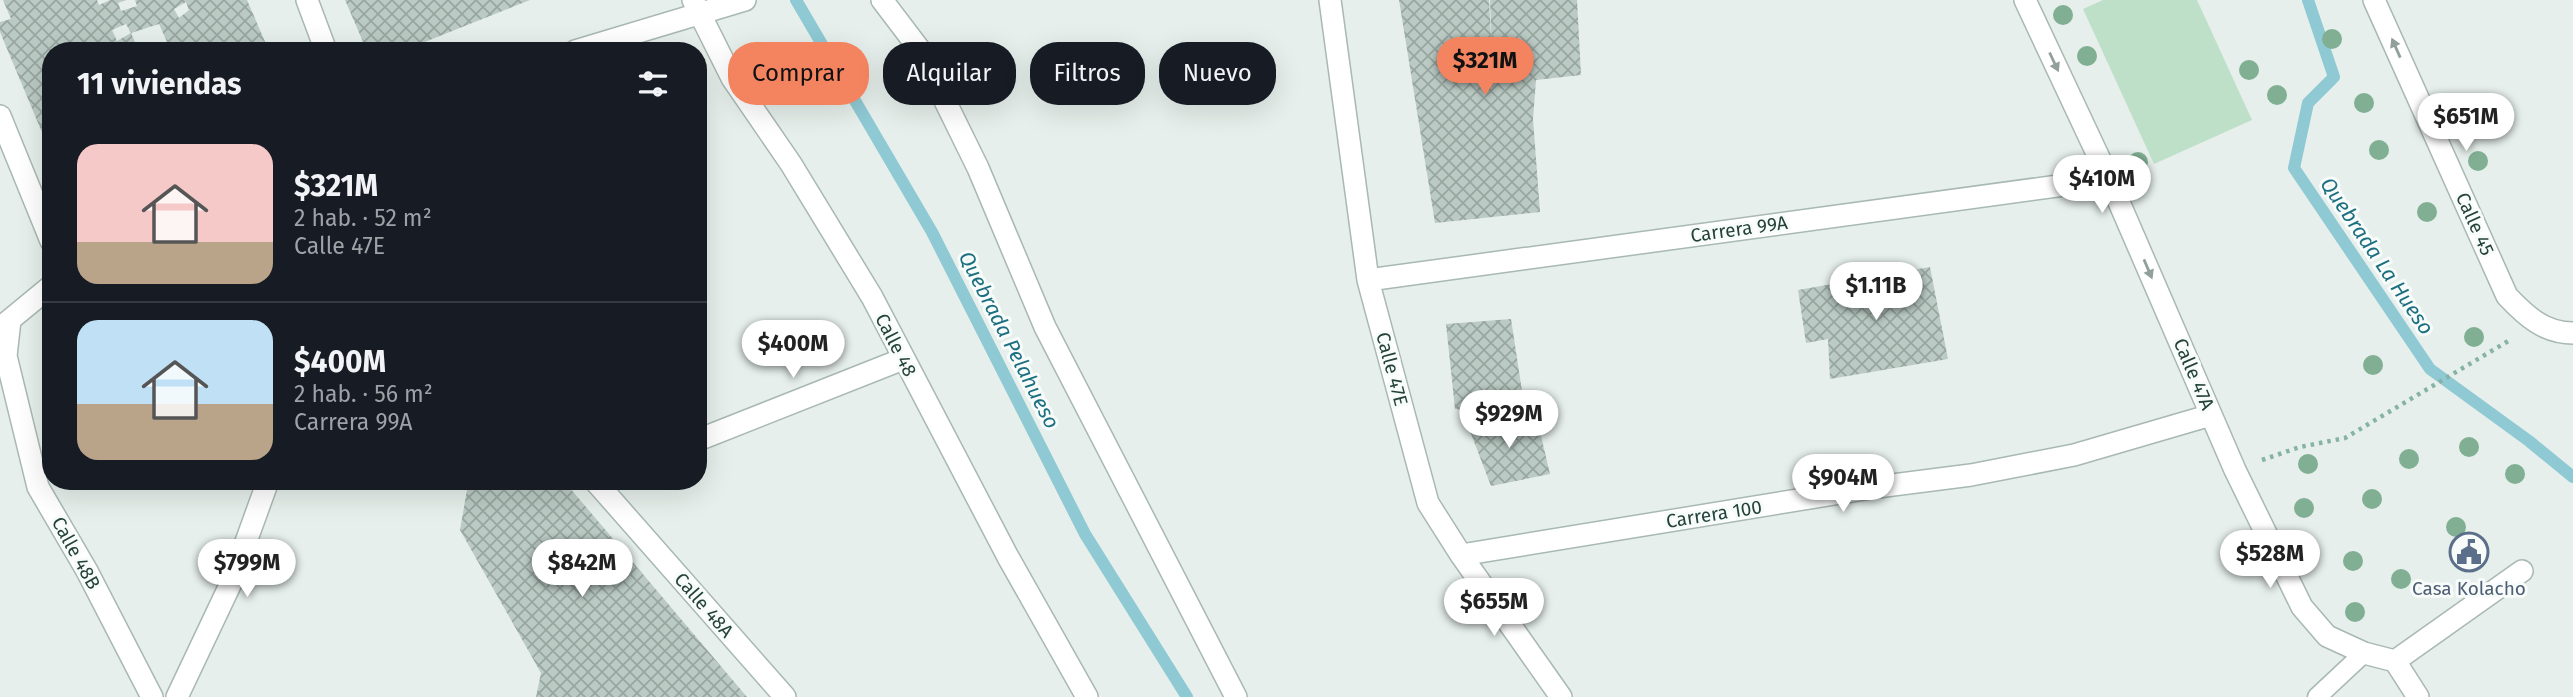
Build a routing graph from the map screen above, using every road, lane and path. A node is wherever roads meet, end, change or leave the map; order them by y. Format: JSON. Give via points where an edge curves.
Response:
{"nodes":[{"id":1,"x":307,"y":0,"type":"edge"},
{"id":2,"x":882,"y":0,"type":"edge"},
{"id":3,"x":1330,"y":0,"type":"edge"},
{"id":4,"x":2025,"y":0,"type":"edge"},
{"id":5,"x":2374,"y":0,"type":"edge"},
{"id":6,"x":735,"y":3,"type":"edge"},
{"id":7,"x":696,"y":6,"type":"edge"},
{"id":8,"x":323,"y":42,"type":"edge"},
{"id":9,"x":599,"y":42,"type":"edge"},
{"id":10,"x":0,"y":116,"type":"edge"},
{"id":11,"x":2109,"y":179,"type":"junction"},
{"id":12,"x":42,"y":220,"type":"edge"},
{"id":13,"x":1368,"y":280,"type":"junction"},
{"id":14,"x":42,"y":293,"type":"edge"},
{"id":15,"x":5,"y":324,"type":"edge"},
{"id":16,"x":2537,"y":324,"type":"junction"},
{"id":17,"x":2573,"y":333,"type":"edge"},
{"id":18,"x":903,"y":359,"type":"junction"},
{"id":19,"x":2211,"y":415,"type":"junction"},
{"id":20,"x":707,"y":436,"type":"edge"},
{"id":21,"x":2235,"y":470,"type":"junction"},
{"id":22,"x":265,"y":490,"type":"edge"},
{"id":23,"x":603,"y":490,"type":"edge"},
{"id":24,"x":1461,"y":555,"type":"junction"},
{"id":25,"x":2522,"y":571,"type":"dead end"},
{"id":26,"x":2364,"y":653,"type":"junction"},
{"id":27,"x":2395,"y":662,"type":"junction"},
{"id":28,"x":152,"y":697,"type":"edge"},
{"id":29,"x":177,"y":697,"type":"edge"},
{"id":30,"x":785,"y":697,"type":"edge"},
{"id":31,"x":1087,"y":697,"type":"edge"},
{"id":32,"x":1236,"y":697,"type":"edge"},
{"id":33,"x":1561,"y":697,"type":"edge"},
{"id":34,"x":2317,"y":697,"type":"edge"},
{"id":35,"x":2418,"y":697,"type":"edge"}],
"edges":[{"from":1,"to":8,"type":"street"},
{"from":2,"to":32,"type":"street","via":[[920,50],[978,168],[1045,327]]},
{"from":3,"to":13,"type":"street","name":"Calle 47E"},
{"from":4,"to":11,"type":"street","name":"Calle 47A","one_way":true},
{"from":16,"to":5,"type":"street","name":"Calle 45","one_way":true,"via":[[2507,296]]},
{"from":6,"to":7,"type":"street"},
{"from":7,"to":9,"type":"street"},
{"from":7,"to":18,"type":"street","name":"Calle 48","via":[[732,78],[835,233]]},
{"from":10,"to":12,"type":"street"},
{"from":11,"to":13,"type":"street","name":"Carrera 99A"},
{"from":11,"to":19,"type":"street","name":"Calle 47A","one_way":true},
{"from":13,"to":24,"type":"street","name":"Calle 47E","via":[[1428,503]]},
{"from":14,"to":15,"type":"street"},
{"from":15,"to":28,"type":"street","name":"Calle 48B","via":[[6,356],[38,487]]},
{"from":16,"to":17,"type":"street"},
{"from":16,"to":21,"type":"path","via":[[2345,438],[2300,447]]},
{"from":18,"to":20,"type":"street"},
{"from":18,"to":31,"type":"street","name":"Calle 48"},
{"from":19,"to":21,"type":"street","name":"Calle 47A"},
{"from":19,"to":24,"type":"street","name":"Carrera 100","via":[[2074,455],[1971,475]]},
{"from":21,"to":26,"type":"street","name":"Calle 47A","via":[[2302,607],[2326,636]]},
{"from":22,"to":29,"type":"street","via":[[231,583]]},
{"from":23,"to":30,"type":"street","name":"Calle 48A"},
{"from":24,"to":33,"type":"street","name":"Calle 47E"},
{"from":25,"to":27,"type":"street"},
{"from":26,"to":27,"type":"street","name":"Calle 47A"},
{"from":26,"to":34,"type":"lane"},
{"from":27,"to":35,"type":"street"}]}
